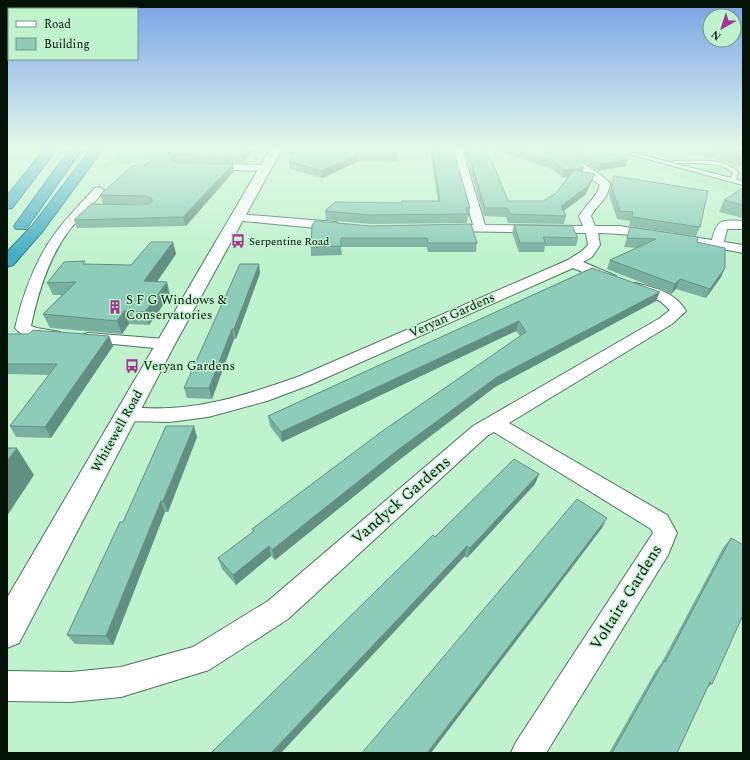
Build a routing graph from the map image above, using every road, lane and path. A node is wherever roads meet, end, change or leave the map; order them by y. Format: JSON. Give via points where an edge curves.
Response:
{"nodes":[{"id":1,"x":15,"y":184,"type":"edge"},
{"id":2,"x":23,"y":184,"type":"edge"},
{"id":3,"x":51,"y":184,"type":"edge"},
{"id":4,"x":71,"y":184,"type":"edge"},
{"id":5,"x":256,"y":184,"type":"edge"},
{"id":6,"x":467,"y":184,"type":"edge"},
{"id":7,"x":605,"y":184,"type":"edge"},
{"id":8,"x":99,"y":190,"type":"dead end"},
{"id":9,"x":8,"y":204,"type":"edge"},
{"id":10,"x":237,"y":218,"type":"junction"},
{"id":11,"x":743,"y":225,"type":"edge"},
{"id":12,"x":347,"y":227,"type":"edge"},
{"id":13,"x":440,"y":228,"type":"edge"},
{"id":14,"x":480,"y":228,"type":"junction"},
{"id":15,"x":590,"y":228,"type":"junction"},
{"id":16,"x":718,"y":244,"type":"junction"},
{"id":17,"x":7,"y":246,"type":"edge"},
{"id":18,"x":743,"y":249,"type":"edge"},
{"id":19,"x":7,"y":262,"type":"edge"},
{"id":20,"x":573,"y":263,"type":"junction"},
{"id":21,"x":165,"y":344,"type":"junction"},
{"id":22,"x":126,"y":414,"type":"junction"},
{"id":23,"x":493,"y":422,"type":"junction"},
{"id":24,"x":7,"y":631,"type":"edge"},
{"id":25,"x":7,"y":686,"type":"edge"},
{"id":26,"x":527,"y":753,"type":"edge"}],
"edges":[{"from":1,"to":9,"type":"highway"},
{"from":2,"to":9,"type":"highway"},
{"from":3,"to":17,"type":"highway"},
{"from":4,"to":19,"type":"highway","via":[[38,229]]},
{"from":5,"to":10,"type":"street","name":"Whitewell Road"},
{"from":6,"to":14,"type":"street"},
{"from":7,"to":15,"type":"street","via":[[603,196],[591,206],[585,216]]},
{"from":8,"to":21,"type":"street","via":[[90,208],[56,240],[47,255],[23,328],[34,333]]},
{"from":10,"to":12,"type":"street"},
{"from":10,"to":21,"type":"street","name":"Whitewell Road"},
{"from":11,"to":16,"type":"street","via":[[726,224],[721,227]]},
{"from":13,"to":14,"type":"street"},
{"from":14,"to":15,"type":"street"},
{"from":15,"to":16,"type":"street"},
{"from":15,"to":20,"type":"street","name":"Veryan Gardens","via":[[594,245],[587,254]]},
{"from":16,"to":18,"type":"street"},
{"from":20,"to":22,"type":"street","name":"Veryan Gardens","via":[[306,380],[260,397],[208,410],[168,415]]},
{"from":20,"to":23,"type":"street","name":"Vandyck Gardens","via":[[665,298],[676,304],[678,311],[666,321]]},
{"from":21,"to":22,"type":"street","name":"Whitewell Road"},
{"from":22,"to":24,"type":"street","name":"Whitewell Road"},
{"from":23,"to":25,"type":"street","name":"Vandyck Gardens","via":[[278,610],[200,660],[121,682],[71,687]]},
{"from":23,"to":26,"type":"street","name":"Voltaire Gardens","via":[[659,522],[665,533],[659,547]]}]}
